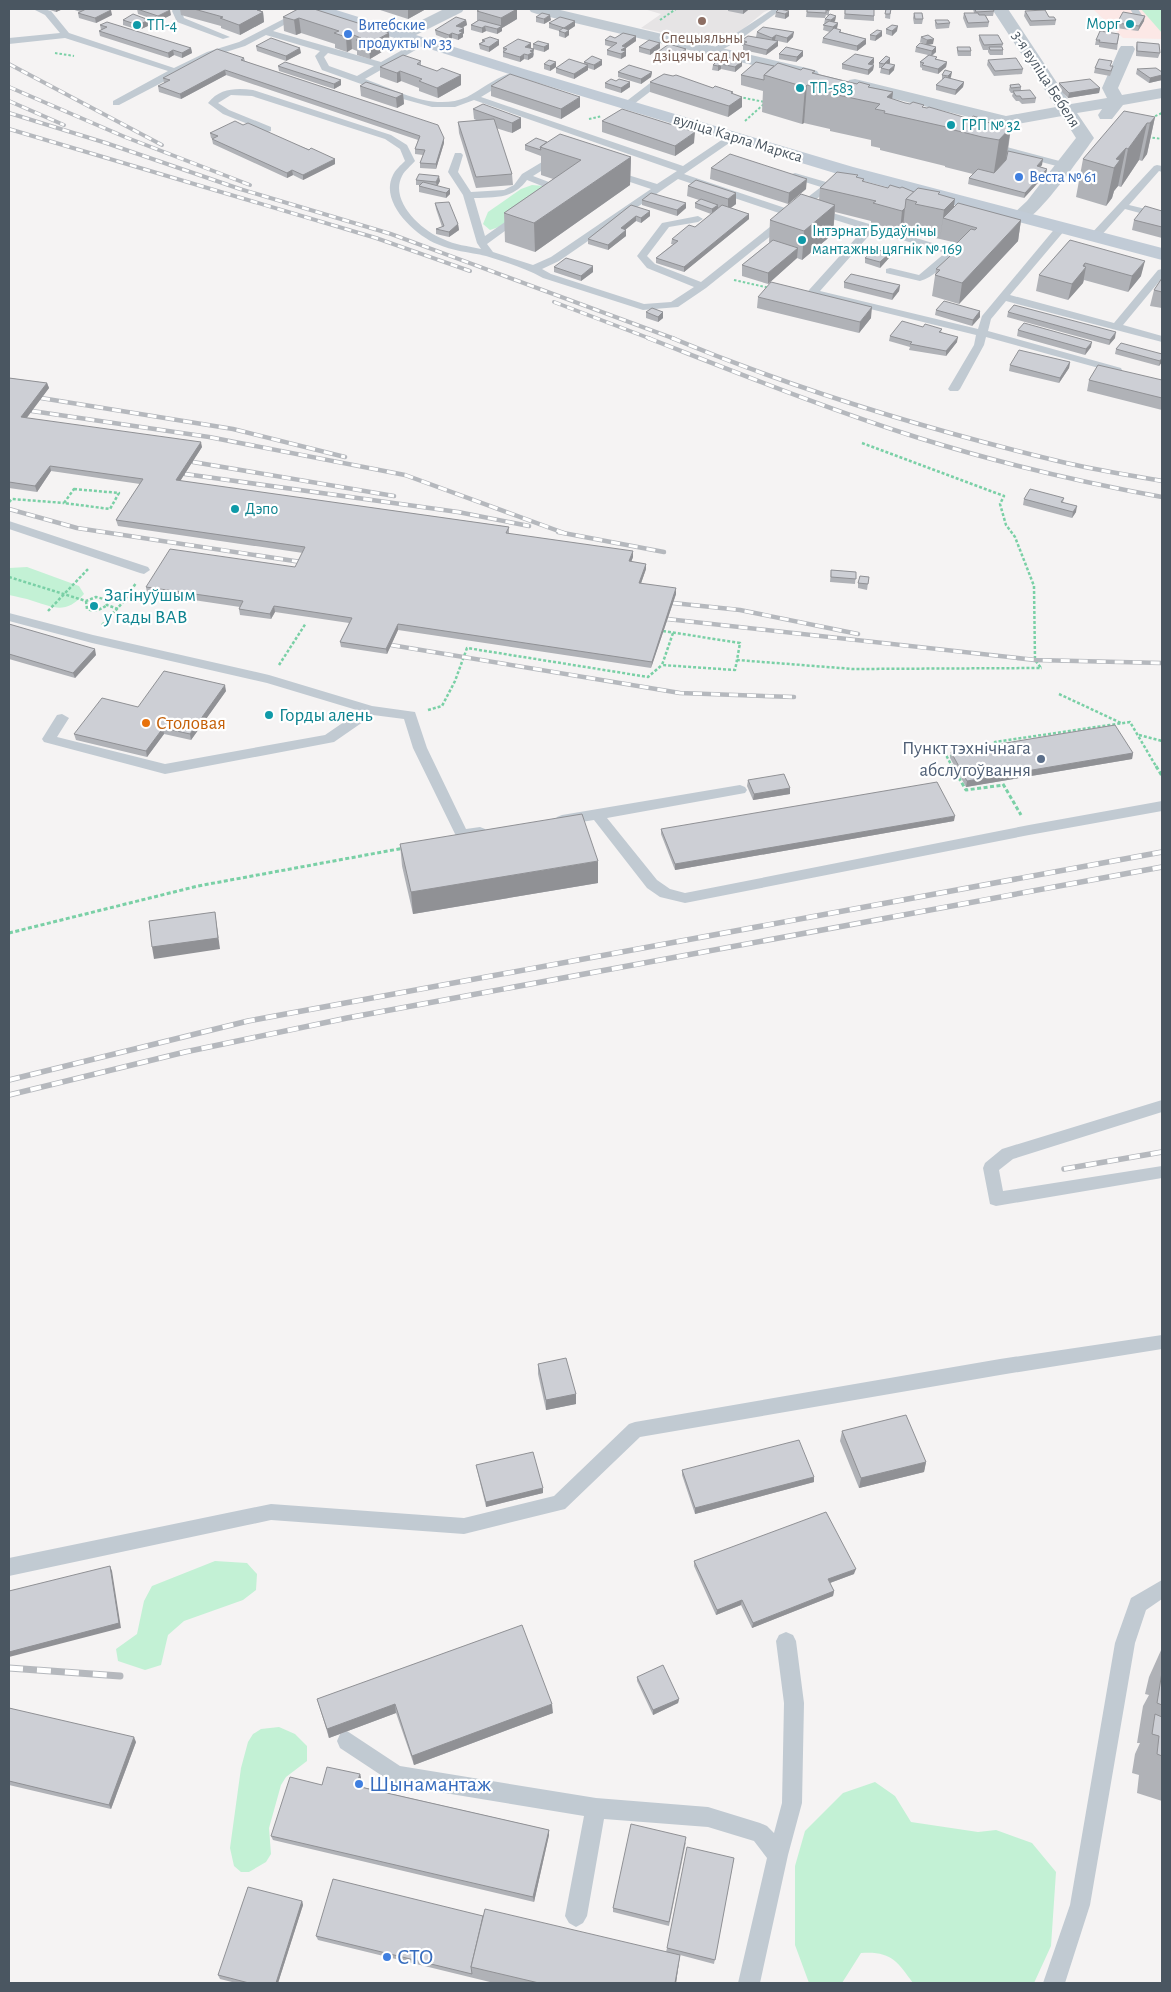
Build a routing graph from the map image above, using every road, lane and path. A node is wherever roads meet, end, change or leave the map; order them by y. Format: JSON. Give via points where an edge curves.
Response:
{"nodes":[{"id":1,"x":37,"y":9,"type":"edge"},
{"id":2,"x":177,"y":9,"type":"edge"},
{"id":3,"x":309,"y":9,"type":"edge"},
{"id":4,"x":318,"y":9,"type":"edge"},
{"id":5,"x":537,"y":9,"type":"edge"},
{"id":6,"x":778,"y":9,"type":"edge"},
{"id":7,"x":1000,"y":9,"type":"edge"},
{"id":8,"x":449,"y":10,"type":"edge"},
{"id":9,"x":266,"y":32,"type":"junction"},
{"id":10,"x":66,"y":35,"type":"junction"},
{"id":11,"x":404,"y":35,"type":"junction"},
{"id":12,"x":226,"y":37,"type":"dead end"},
{"id":13,"x":9,"y":41,"type":"edge"},
{"id":14,"x":423,"y":42,"type":"junction"},
{"id":15,"x":1127,"y":48,"type":"dead end"},
{"id":16,"x":326,"y":50,"type":"junction"},
{"id":17,"x":713,"y":51,"type":"junction"},
{"id":18,"x":380,"y":65,"type":"junction"},
{"id":19,"x":175,"y":71,"type":"junction"},
{"id":20,"x":518,"y":72,"type":"junction"},
{"id":21,"x":824,"y":77,"type":"edge"},
{"id":22,"x":676,"y":78,"type":"edge"},
{"id":23,"x":358,"y":79,"type":"junction"},
{"id":24,"x":843,"y":81,"type":"edge"},
{"id":25,"x":1162,"y":93,"type":"edge"},
{"id":26,"x":473,"y":97,"type":"junction"},
{"id":27,"x":738,"y":97,"type":"edge"},
{"id":28,"x":1117,"y":102,"type":"junction"},
{"id":29,"x":116,"y":103,"type":"dead end"},
{"id":30,"x":627,"y":105,"type":"junction"},
{"id":31,"x":1066,"y":111,"type":"junction"},
{"id":32,"x":1162,"y":113,"type":"edge"},
{"id":33,"x":1006,"y":121,"type":"junction"},
{"id":34,"x":1146,"y":121,"type":"edge"},
{"id":35,"x":268,"y":129,"type":"dead end"},
{"id":36,"x":737,"y":130,"type":"junction"},
{"id":37,"x":1048,"y":130,"type":"dead end"},
{"id":38,"x":1066,"y":134,"type":"dead end"},
{"id":39,"x":1146,"y":136,"type":"edge"},
{"id":40,"x":1085,"y":138,"type":"junction"},
{"id":41,"x":1162,"y":139,"type":"edge"},
{"id":42,"x":978,"y":143,"type":"edge"},
{"id":43,"x":458,"y":155,"type":"dead end"},
{"id":44,"x":568,"y":158,"type":"edge"},
{"id":45,"x":1064,"y":165,"type":"junction"},
{"id":46,"x":1162,"y":169,"type":"edge"},
{"id":47,"x":604,"y":170,"type":"edge"},
{"id":48,"x":847,"y":171,"type":"junction"},
{"id":49,"x":680,"y":173,"type":"junction"},
{"id":50,"x":525,"y":176,"type":"junction"},
{"id":51,"x":795,"y":176,"type":"edge"},
{"id":52,"x":828,"y":186,"type":"junction"},
{"id":53,"x":658,"y":188,"type":"junction"},
{"id":54,"x":468,"y":194,"type":"junction"},
{"id":55,"x":544,"y":200,"type":"edge"},
{"id":56,"x":1122,"y":206,"type":"junction"},
{"id":57,"x":802,"y":207,"type":"junction"},
{"id":58,"x":528,"y":211,"type":"edge"},
{"id":59,"x":793,"y":214,"type":"junction"},
{"id":60,"x":1162,"y":216,"type":"edge"},
{"id":61,"x":1019,"y":218,"type":"junction"},
{"id":62,"x":698,"y":219,"type":"dead end"},
{"id":63,"x":871,"y":227,"type":"junction"},
{"id":64,"x":1061,"y":228,"type":"junction"},
{"id":65,"x":1094,"y":237,"type":"junction"},
{"id":66,"x":482,"y":243,"type":"junction"},
{"id":67,"x":489,"y":254,"type":"junction"},
{"id":68,"x":1162,"y":254,"type":"edge"},
{"id":69,"x":534,"y":269,"type":"junction"},
{"id":70,"x":890,"y":271,"type":"dead end"},
{"id":71,"x":1162,"y":272,"type":"edge"},
{"id":72,"x":714,"y":276,"type":"junction"},
{"id":73,"x":1158,"y":283,"type":"edge"},
{"id":74,"x":702,"y":286,"type":"junction"},
{"id":75,"x":770,"y":288,"type":"edge"},
{"id":76,"x":1004,"y":297,"type":"junction"},
{"id":77,"x":1116,"y":327,"type":"junction"},
{"id":78,"x":982,"y":333,"type":"junction"},
{"id":79,"x":1162,"y":339,"type":"edge"},
{"id":80,"x":1124,"y":372,"type":"edge"},
{"id":81,"x":954,"y":389,"type":"dead end"},
{"id":82,"x":862,"y":443,"type":"dead end"},
{"id":83,"x":9,"y":502,"type":"edge"},
{"id":84,"x":64,"y":503,"type":"junction"},
{"id":85,"x":9,"y":525,"type":"edge"},
{"id":86,"x":102,"y":554,"type":"junction"},
{"id":87,"x":144,"y":570,"type":"joint"},
{"id":88,"x":9,"y":576,"type":"edge"},
{"id":89,"x":65,"y":594,"type":"junction"},
{"id":90,"x":86,"y":601,"type":"junction"},
{"id":91,"x":107,"y":605,"type":"junction"},
{"id":92,"x":118,"y":609,"type":"junction"},
{"id":93,"x":9,"y":617,"type":"edge"},
{"id":94,"x":306,"y":623,"type":"dead end"},
{"id":95,"x":37,"y":625,"type":"junction"},
{"id":96,"x":663,"y":631,"type":"edge"},
{"id":97,"x":673,"y":633,"type":"junction"},
{"id":98,"x":92,"y":639,"type":"junction"},
{"id":99,"x":737,"y":660,"type":"junction"},
{"id":100,"x":662,"y":665,"type":"junction"},
{"id":101,"x":269,"y":679,"type":"junction"},
{"id":102,"x":1058,"y":694,"type":"dead end"},
{"id":103,"x":371,"y":710,"type":"junction"},
{"id":104,"x":410,"y":715,"type":"junction"},
{"id":105,"x":62,"y":718,"type":"dead end"},
{"id":106,"x":1122,"y":723,"type":"junction"},
{"id":107,"x":1138,"y":734,"type":"junction"},
{"id":108,"x":1162,"y":741,"type":"edge"},
{"id":109,"x":991,"y":749,"type":"edge"},
{"id":110,"x":956,"y":755,"type":"edge"},
{"id":111,"x":1162,"y":776,"type":"edge"},
{"id":112,"x":1002,"y":781,"type":"edge"},
{"id":113,"x":1004,"y":785,"type":"junction"},
{"id":114,"x":740,"y":790,"type":"dead end"},
{"id":115,"x":1162,"y":806,"type":"edge"},
{"id":116,"x":597,"y":815,"type":"junction"},
{"id":117,"x":549,"y":822,"type":"edge"},
{"id":118,"x":1029,"y":830,"type":"junction"},
{"id":119,"x":491,"y":831,"type":"edge"},
{"id":120,"x":409,"y":847,"type":"edge"},
{"id":121,"x":9,"y":933,"type":"edge"},
{"id":122,"x":1162,"y":1106,"type":"edge"},
{"id":123,"x":1162,"y":1172,"type":"edge"},
{"id":124,"x":1162,"y":1342,"type":"edge"},
{"id":125,"x":9,"y":1567,"type":"edge"},
{"id":126,"x":1162,"y":1589,"type":"edge"},
{"id":127,"x":786,"y":1641,"type":"dead end"},
{"id":128,"x":347,"y":1741,"type":"dead end"},
{"id":129,"x":596,"y":1808,"type":"junction"},
{"id":130,"x":778,"y":1855,"type":"junction"},
{"id":131,"x":576,"y":1916,"type":"dead end"},
{"id":132,"x":749,"y":1983,"type":"edge"},
{"id":133,"x":1054,"y":1983,"type":"edge"}],
"edges":[{"from":1,"to":10,"type":"lane","via":[[48,13]]},
{"from":2,"to":12,"type":"lane","via":[[180,20]]},
{"from":3,"to":9,"type":"lane"},
{"from":4,"to":11,"type":"main road","name":"вуліца Карла Маркса"},
{"from":5,"to":17,"type":"street"},
{"from":6,"to":17,"type":"lane"},
{"from":7,"to":31,"type":"street","name":"3-я вуліца Бебеля"},
{"from":8,"to":11,"type":"street"},
{"from":9,"to":16,"type":"lane"},
{"from":9,"to":19,"type":"lane"},
{"from":10,"to":13,"type":"lane"},
{"from":10,"to":19,"type":"lane"},
{"from":11,"to":14,"type":"main road","name":"вуліца Карла Маркса"},
{"from":14,"to":18,"type":"lane"},
{"from":14,"to":20,"type":"main road","name":"вуліца Карла Маркса"},
{"from":15,"to":28,"type":"street","via":[[1110,88]]},
{"from":16,"to":18,"type":"lane"},
{"from":16,"to":23,"type":"lane","via":[[320,56],[325,68]]},
{"from":17,"to":21,"type":"street"},
{"from":18,"to":23,"type":"lane"},
{"from":19,"to":29,"type":"lane"},
{"from":20,"to":26,"type":"lane"},
{"from":20,"to":30,"type":"main road","name":"вуліца Карла Маркса"},
{"from":22,"to":30,"type":"lane","via":[[661,79]]},
{"from":23,"to":26,"type":"lane","via":[[430,105],[454,105]]},
{"from":24,"to":33,"type":"street"},
{"from":25,"to":28,"type":"street"},
{"from":26,"to":49,"type":"lane"},
{"from":27,"to":36,"type":"path","via":[[766,102]]},
{"from":28,"to":31,"type":"street"},
{"from":28,"to":40,"type":"street"},
{"from":30,"to":36,"type":"main road","name":"вуліца Карла Маркса"},
{"from":31,"to":33,"type":"street"},
{"from":31,"to":40,"type":"street","name":"3-я вуліца Бебеля"},
{"from":32,"to":34,"type":"path"},
{"from":33,"to":37,"type":"street"},
{"from":35,"to":67,"type":"lane","via":[[226,112],[213,103],[219,96],[233,91],[253,93],[388,137],[404,147],[410,161],[397,176],[394,190],[397,203],[413,223],[439,242]]},
{"from":36,"to":48,"type":"main road","name":"вуліца Карла Маркса"},
{"from":36,"to":49,"type":"lane"},
{"from":38,"to":40,"type":"street"},
{"from":39,"to":41,"type":"path"},
{"from":40,"to":45,"type":"street","name":"3-я вуліца Бебеля"},
{"from":42,"to":45,"type":"lane"},
{"from":43,"to":54,"type":"lane","via":[[453,172]]},
{"from":44,"to":50,"type":"lane","via":[[554,158]]},
{"from":45,"to":61,"type":"street","name":"3-я вуліца Бебеля"},
{"from":46,"to":56,"type":"lane","via":[[1157,168]]},
{"from":47,"to":53,"type":"lane"},
{"from":48,"to":52,"type":"lane"},
{"from":48,"to":61,"type":"main road","name":"вуліца Карла Маркса"},
{"from":49,"to":53,"type":"lane"},
{"from":49,"to":59,"type":"lane"},
{"from":50,"to":54,"type":"lane","via":[[517,187],[506,193]]},
{"from":50,"to":55,"type":"lane","via":[[559,189]]},
{"from":51,"to":52,"type":"lane"},
{"from":52,"to":57,"type":"lane"},
{"from":53,"to":69,"type":"lane","via":[[555,259]]},
{"from":54,"to":66,"type":"lane"},
{"from":56,"to":60,"type":"lane"},
{"from":56,"to":65,"type":"lane"},
{"from":57,"to":59,"type":"lane"},
{"from":57,"to":63,"type":"lane"},
{"from":58,"to":66,"type":"lane"},
{"from":59,"to":72,"type":"lane"},
{"from":61,"to":64,"type":"main road","name":"вуліца Карла Маркса"},
{"from":62,"to":74,"type":"lane","via":[[666,225],[642,256],[651,266]]},
{"from":63,"to":70,"type":"lane","via":[[952,252],[920,278]]},
{"from":63,"to":78,"type":"lane","via":[[813,292]]},
{"from":64,"to":65,"type":"main road","name":"вуліца Карла Маркса"},
{"from":64,"to":76,"type":"lane"},
{"from":65,"to":68,"type":"main road","name":"вуліца Карла Маркса"},
{"from":66,"to":67,"type":"lane"},
{"from":67,"to":69,"type":"lane"},
{"from":69,"to":74,"type":"lane","via":[[643,307],[674,304]]},
{"from":71,"to":73,"type":"lane"},
{"from":72,"to":74,"type":"lane"},
{"from":72,"to":75,"type":"path"},
{"from":73,"to":77,"type":"lane"},
{"from":76,"to":77,"type":"lane"},
{"from":76,"to":78,"type":"lane","via":[[986,318]]},
{"from":77,"to":79,"type":"lane"},
{"from":78,"to":80,"type":"lane"},
{"from":78,"to":81,"type":"lane","via":[[979,345]]},
{"from":82,"to":99,"type":"path","via":[[1004,496],[1000,504],[1006,525],[1015,537],[1034,586],[1035,660],[1042,668],[853,669]]},
{"from":83,"to":84,"type":"path","via":[[12,499]]},
{"from":84,"to":84,"type":"path","via":[[110,509],[118,493],[74,488]]},
{"from":85,"to":86,"type":"lane"},
{"from":86,"to":87,"type":"lane"},
{"from":86,"to":89,"type":"path"},
{"from":87,"to":92,"type":"path"},
{"from":88,"to":89,"type":"path"},
{"from":89,"to":90,"type":"path"},
{"from":89,"to":95,"type":"path"},
{"from":90,"to":91,"type":"path","via":[[104,599]]},
{"from":90,"to":91,"type":"path","via":[[87,609],[92,612]]},
{"from":91,"to":92,"type":"path"},
{"from":92,"to":98,"type":"path"},
{"from":93,"to":95,"type":"lane"},
{"from":94,"to":101,"type":"path"},
{"from":95,"to":98,"type":"lane"},
{"from":96,"to":97,"type":"path"},
{"from":97,"to":99,"type":"path","via":[[740,643]]},
{"from":97,"to":100,"type":"path"},
{"from":98,"to":101,"type":"lane"},
{"from":99,"to":100,"type":"path","via":[[735,670]]},
{"from":100,"to":104,"type":"path","via":[[648,677],[467,648],[442,706]]},
{"from":101,"to":103,"type":"lane"},
{"from":102,"to":106,"type":"path"},
{"from":103,"to":104,"type":"lane"},
{"from":103,"to":105,"type":"lane","via":[[329,739],[165,769],[49,739]]},
{"from":104,"to":119,"type":"lane","via":[[420,748],[462,835]]},
{"from":106,"to":107,"type":"path","via":[[1130,722]]},
{"from":106,"to":109,"type":"path","via":[[995,742],[1000,748]]},
{"from":107,"to":108,"type":"path"},
{"from":107,"to":111,"type":"path"},
{"from":110,"to":113,"type":"path","via":[[947,757],[966,790]]},
{"from":112,"to":113,"type":"path"},
{"from":113,"to":118,"type":"path"},
{"from":114,"to":116,"type":"lane"},
{"from":115,"to":118,"type":"lane"},
{"from":116,"to":117,"type":"lane"},
{"from":116,"to":118,"type":"lane","via":[[652,884],[665,894],[685,898]]},
{"from":120,"to":121,"type":"path","via":[[198,886]]},
{"from":122,"to":123,"type":"lane","via":[[1008,1154],[991,1168],[996,1199]]},
{"from":124,"to":125,"type":"lane","via":[[635,1430],[559,1504],[464,1526],[272,1512]]},
{"from":126,"to":133,"type":"lane","via":[[1138,1604],[1125,1643],[1080,1905]]},
{"from":127,"to":130,"type":"lane","via":[[794,1703],[792,1803]]},
{"from":128,"to":129,"type":"lane","via":[[396,1775]]},
{"from":129,"to":130,"type":"lane","via":[[708,1817],[760,1834]]},
{"from":129,"to":131,"type":"lane"},
{"from":130,"to":132,"type":"lane"}]}
